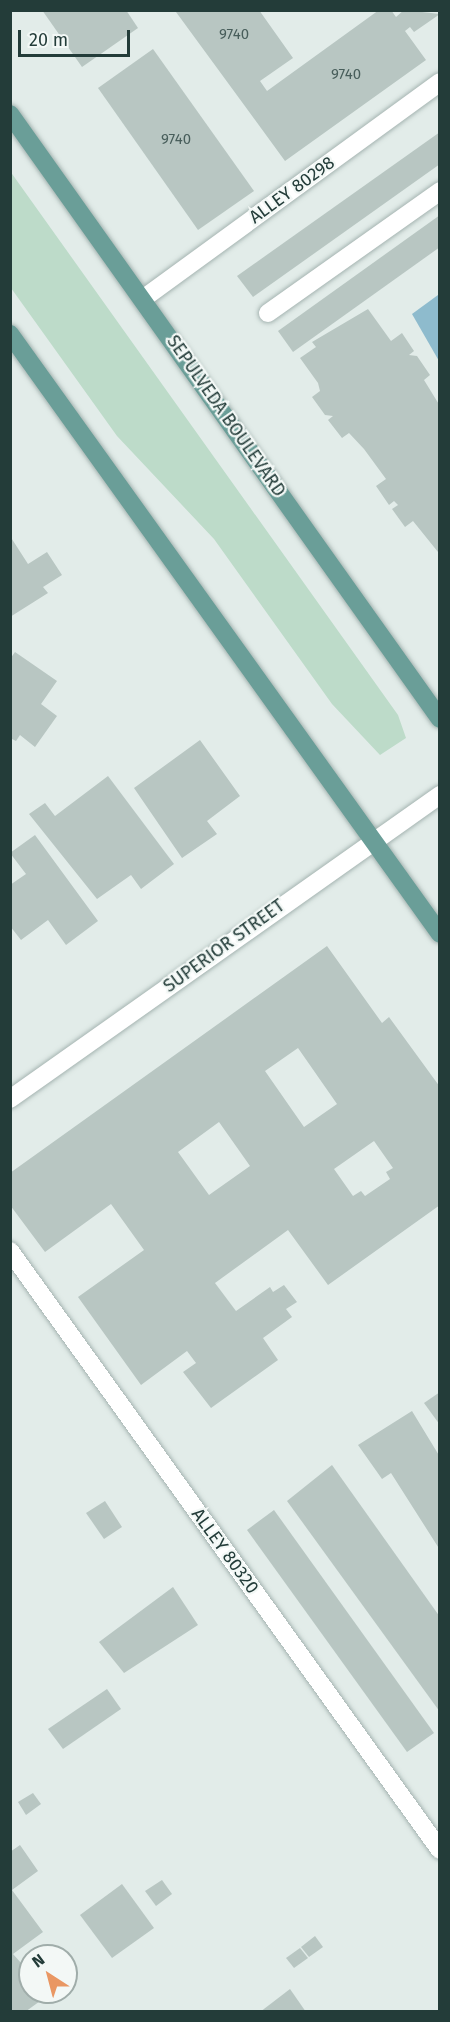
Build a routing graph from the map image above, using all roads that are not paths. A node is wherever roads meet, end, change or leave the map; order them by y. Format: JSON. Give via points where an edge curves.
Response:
{"nodes":[{"id":1,"x":440,"y":82,"type":"edge"},
{"id":2,"x":10,"y":114,"type":"edge"},
{"id":3,"x":440,"y":191,"type":"edge"},
{"id":4,"x":144,"y":298,"type":"junction"},
{"id":5,"x":268,"y":313,"type":"dead end"},
{"id":6,"x":10,"y":334,"type":"edge"},
{"id":7,"x":440,"y":719,"type":"edge"},
{"id":8,"x":440,"y":795,"type":"edge"},
{"id":9,"x":373,"y":842,"type":"junction"},
{"id":10,"x":440,"y":934,"type":"edge"},
{"id":11,"x":10,"y":1099,"type":"edge"},
{"id":12,"x":10,"y":1251,"type":"edge"},
{"id":13,"x":440,"y":1850,"type":"edge"}],
"edges":[{"from":1,"to":4,"type":"street","name":"ALLEY 80298"},
{"from":2,"to":4,"type":"main road","name":"SEPULVEDA BOULEVARD"},
{"from":3,"to":5,"type":"street"},
{"from":4,"to":7,"type":"main road","name":"SEPULVEDA BOULEVARD"},
{"from":6,"to":9,"type":"main road"},
{"from":8,"to":9,"type":"street","name":"SUPERIOR STREET"},
{"from":9,"to":10,"type":"main road"},
{"from":9,"to":11,"type":"street","name":"SUPERIOR STREET"},
{"from":12,"to":13,"type":"street","name":"ALLEY 80320"}]}
